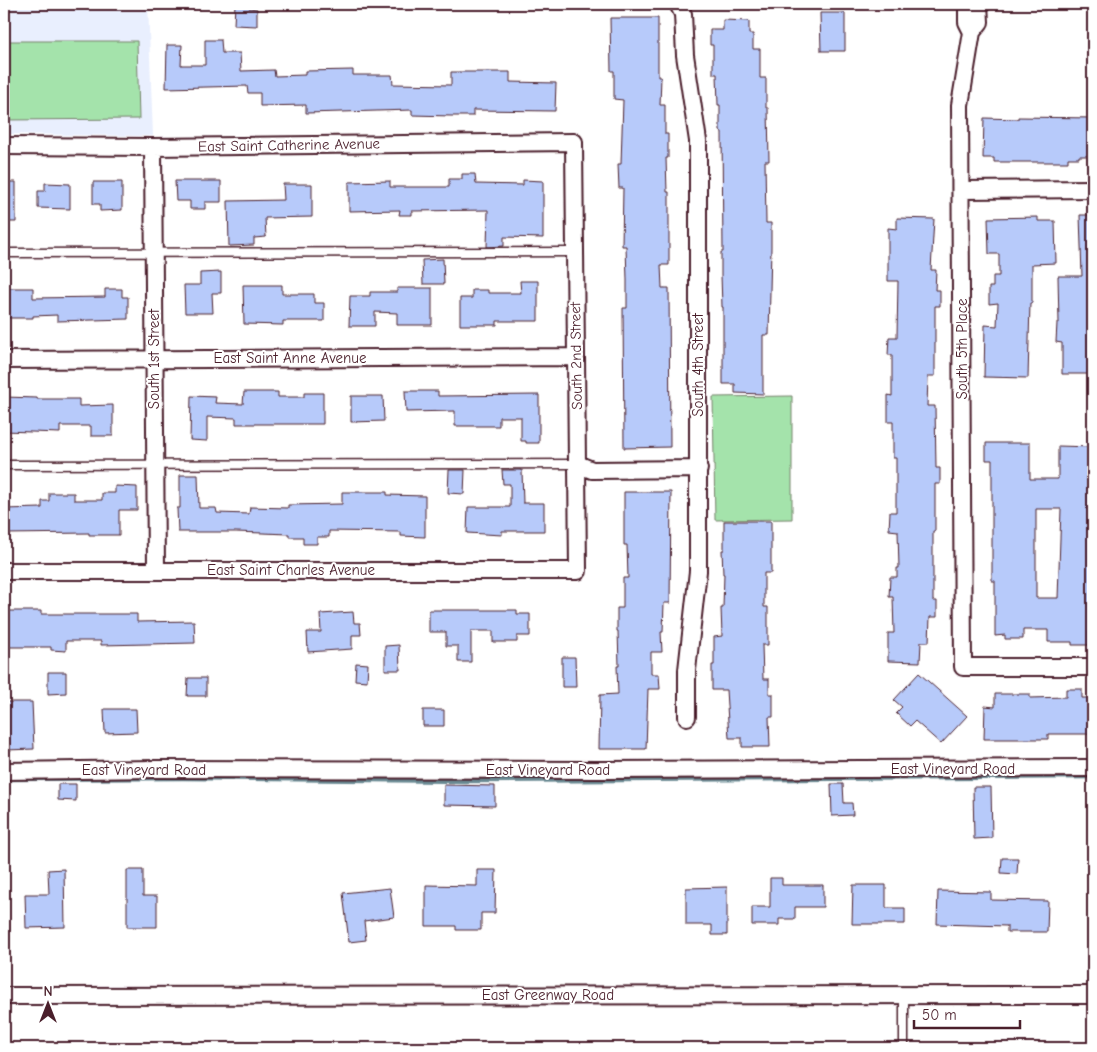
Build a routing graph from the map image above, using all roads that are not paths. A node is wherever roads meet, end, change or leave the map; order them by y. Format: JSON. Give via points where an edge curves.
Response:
{"nodes":[{"id":1,"x":967,"y":4,"type":"edge"},
{"id":2,"x":979,"y":4,"type":"edge"},
{"id":3,"x":683,"y":7,"type":"edge"},
{"id":4,"x":972,"y":32,"type":"junction"},
{"id":5,"x":574,"y":142,"type":"joint"},
{"id":6,"x":4,"y":146,"type":"edge"},
{"id":7,"x":153,"y":147,"type":"junction"},
{"id":8,"x":1093,"y":189,"type":"edge"},
{"id":9,"x":961,"y":190,"type":"junction"},
{"id":10,"x":575,"y":252,"type":"junction"},
{"id":11,"x":4,"y":253,"type":"edge"},
{"id":12,"x":154,"y":253,"type":"junction"},
{"id":13,"x":576,"y":358,"type":"junction"},
{"id":14,"x":154,"y":359,"type":"junction"},
{"id":15,"x":4,"y":360,"type":"edge"},
{"id":16,"x":155,"y":464,"type":"junction"},
{"id":17,"x":577,"y":464,"type":"junction"},
{"id":18,"x":4,"y":465,"type":"edge"},
{"id":19,"x":698,"y":470,"type":"junction"},
{"id":20,"x":156,"y":570,"type":"junction"},
{"id":21,"x":578,"y":570,"type":"joint"},
{"id":22,"x":4,"y":571,"type":"edge"},
{"id":23,"x":1093,"y":668,"type":"edge"},
{"id":24,"x":687,"y":717,"type":"dead end"},
{"id":25,"x":1093,"y":768,"type":"edge"},
{"id":26,"x":4,"y":771,"type":"edge"},
{"id":27,"x":904,"y":995,"type":"junction"},
{"id":28,"x":1093,"y":995,"type":"edge"},
{"id":29,"x":4,"y":996,"type":"edge"},
{"id":30,"x":904,"y":1048,"type":"edge"}],
"edges":[{"from":1,"to":4,"type":"street","name":"South 5th Place","via":[[967,22]]},
{"from":2,"to":4,"type":"street","name":"South 5th Place","via":[[980,22]]},
{"from":3,"to":19,"type":"street","name":"South 4th Street","via":[[685,55],[698,141]]},
{"from":4,"to":9,"type":"street","name":"South 5th Place","via":[[960,104]]},
{"from":5,"to":7,"type":"street","name":"East Saint Catherine Avenue"},
{"from":5,"to":10,"type":"street","name":"South 2nd Street"},
{"from":6,"to":7,"type":"street","name":"East Saint Catherine Avenue"},
{"from":7,"to":12,"type":"street","name":"South 1st Street"},
{"from":8,"to":9,"type":"street"},
{"from":9,"to":23,"type":"street","name":"South 5th Place","via":[[963,667]]},
{"from":10,"to":12,"type":"lane"},
{"from":10,"to":13,"type":"street","name":"South 2nd Street"},
{"from":11,"to":12,"type":"lane"},
{"from":12,"to":14,"type":"street","name":"South 1st Street"},
{"from":13,"to":14,"type":"street","name":"East Saint Anne Avenue"},
{"from":13,"to":17,"type":"street","name":"South 2nd Street"},
{"from":14,"to":15,"type":"street","name":"East Saint Anne Avenue"},
{"from":14,"to":16,"type":"street","name":"South 1st Street"},
{"from":16,"to":17,"type":"lane"},
{"from":16,"to":18,"type":"lane"},
{"from":16,"to":20,"type":"street","name":"South 1st Street"},
{"from":17,"to":19,"type":"street","via":[[592,470]]},
{"from":17,"to":21,"type":"street","name":"South 2nd Street"},
{"from":19,"to":24,"type":"street","name":"South 4th Street","via":[[698,571],[687,670]]},
{"from":20,"to":21,"type":"street","name":"East Saint Charles Avenue"},
{"from":20,"to":22,"type":"street","name":"East Saint Charles Avenue"},
{"from":25,"to":26,"type":"street","name":"East Vineyard Road","via":[[156,768]]},
{"from":27,"to":28,"type":"street","name":"East Greenway Road"},
{"from":27,"to":29,"type":"street","name":"East Greenway Road"},
{"from":27,"to":30,"type":"lane"}]}
